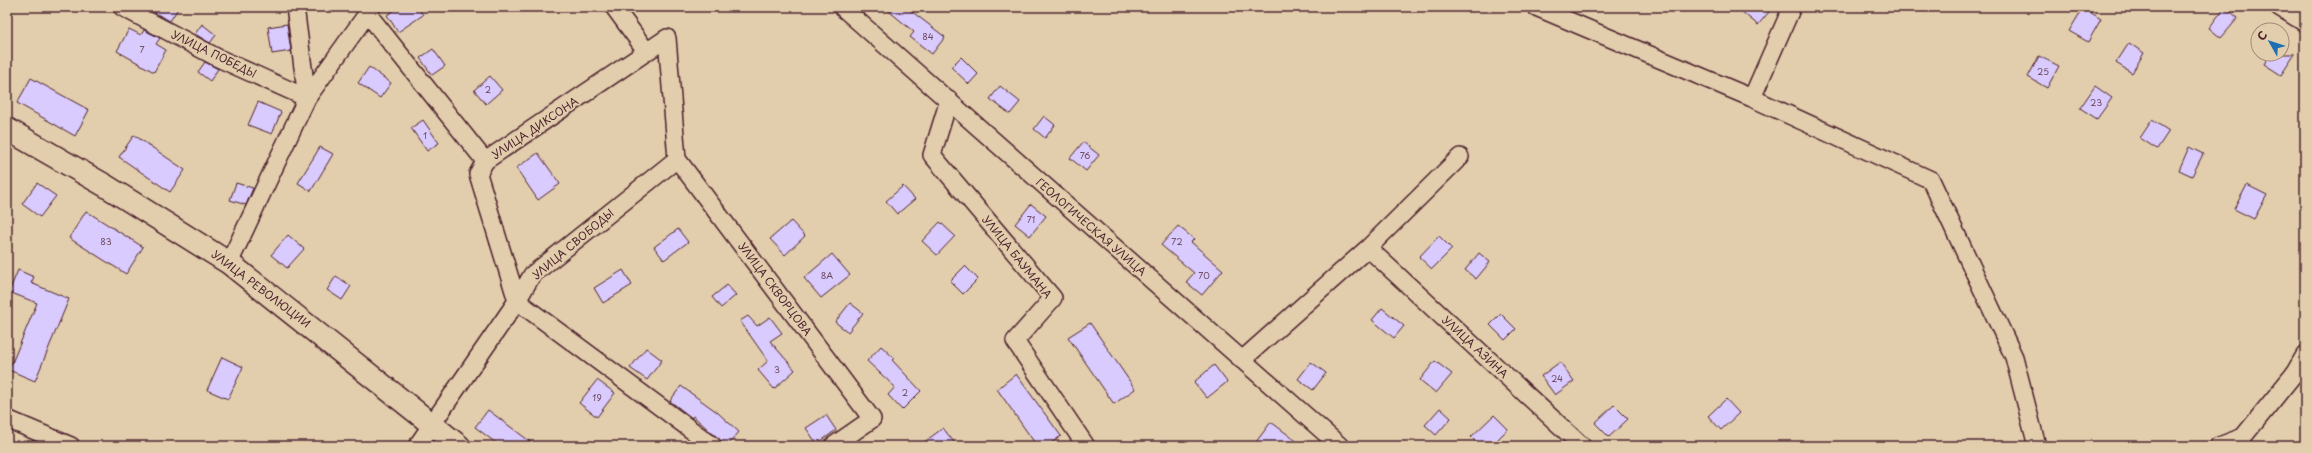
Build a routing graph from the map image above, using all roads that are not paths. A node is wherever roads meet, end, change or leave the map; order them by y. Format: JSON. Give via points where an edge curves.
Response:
{"nodes":[{"id":1,"x":122,"y":7,"type":"edge"},
{"id":2,"x":295,"y":7,"type":"edge"},
{"id":3,"x":614,"y":7,"type":"edge"},
{"id":4,"x":842,"y":7,"type":"edge"},
{"id":5,"x":1536,"y":7,"type":"edge"},
{"id":6,"x":1792,"y":7,"type":"edge"},
{"id":7,"x":2279,"y":7,"type":"edge"},
{"id":8,"x":370,"y":10,"type":"edge"},
{"id":9,"x":2305,"y":23,"type":"edge"},
{"id":10,"x":647,"y":52,"type":"junction"},
{"id":11,"x":308,"y":98,"type":"junction"},
{"id":12,"x":1752,"y":98,"type":"junction"},
{"id":13,"x":948,"y":100,"type":"junction"},
{"id":14,"x":7,"y":129,"type":"edge"},
{"id":15,"x":1460,"y":157,"type":"dead end"},
{"id":16,"x":677,"y":159,"type":"junction"},
{"id":17,"x":485,"y":161,"type":"junction"},
{"id":18,"x":1368,"y":248,"type":"junction"},
{"id":19,"x":229,"y":262,"type":"junction"},
{"id":20,"x":517,"y":300,"type":"junction"},
{"id":21,"x":2305,"y":355,"type":"edge"},
{"id":22,"x":1242,"y":360,"type":"junction"},
{"id":23,"x":2299,"y":377,"type":"edge"},
{"id":24,"x":7,"y":419,"type":"edge"},
{"id":25,"x":432,"y":425,"type":"junction"},
{"id":26,"x":1079,"y":443,"type":"edge"},
{"id":27,"x":71,"y":446,"type":"edge"},
{"id":28,"x":417,"y":446,"type":"edge"},
{"id":29,"x":459,"y":446,"type":"edge"},
{"id":30,"x":713,"y":446,"type":"edge"},
{"id":31,"x":833,"y":446,"type":"edge"},
{"id":32,"x":1340,"y":446,"type":"edge"},
{"id":33,"x":1582,"y":446,"type":"edge"},
{"id":34,"x":2037,"y":446,"type":"edge"},
{"id":35,"x":2219,"y":446,"type":"edge"}],
"edges":[{"from":1,"to":11,"type":"street","name":"УЛИЦА ПОБЕДЫ","via":[[218,58]]},
{"from":2,"to":11,"type":"street"},
{"from":3,"to":10,"type":"street"},
{"from":4,"to":13,"type":"street","name":"ГЕОЛОГИЧЕСКАЯ УЛИЦА"},
{"from":5,"to":12,"type":"street"},
{"from":6,"to":12,"type":"street"},
{"from":7,"to":9,"type":"street"},
{"from":8,"to":11,"type":"street"},
{"from":8,"to":17,"type":"street"},
{"from":10,"to":16,"type":"street","name":"УЛИЦА ДИКСОНА","via":[[667,38]]},
{"from":10,"to":17,"type":"street","name":"УЛИЦА ДИКСОНА"},
{"from":11,"to":19,"type":"street"},
{"from":12,"to":34,"type":"street","via":[[1931,180],[2014,357]]},
{"from":13,"to":22,"type":"street","name":"ГЕОЛОГИЧЕСКАЯ УЛИЦА"},
{"from":13,"to":26,"type":"street","name":"УЛИЦА БАУМАНА","via":[[932,155],[1053,298],[1015,341]]},
{"from":14,"to":19,"type":"street","name":"УЛИЦА РЕВОЛЮЦИИ"},
{"from":15,"to":18,"type":"street"},
{"from":16,"to":20,"type":"street","name":"УЛИЦА СВОБОДЫ","via":[[532,276]]},
{"from":16,"to":31,"type":"street","name":"УЛИЦА СКВОРЦОВА","via":[[872,419]]},
{"from":17,"to":20,"type":"street","name":"УЛИЦА ДИКСОНА","via":[[478,174]]},
{"from":18,"to":22,"type":"street"},
{"from":18,"to":33,"type":"street","name":"УЛИЦА АЗИНА"},
{"from":19,"to":25,"type":"street","name":"УЛИЦА РЕВОЛЮЦИИ"},
{"from":20,"to":25,"type":"street","name":"УЛИЦА СВОБОДЫ"},
{"from":20,"to":30,"type":"street"},
{"from":21,"to":23,"type":"street"},
{"from":22,"to":32,"type":"street","name":"ГЕОЛОГИЧЕСКАЯ УЛИЦА"},
{"from":23,"to":35,"type":"street","via":[[2242,437]]},
{"from":24,"to":27,"type":"street"},
{"from":25,"to":28,"type":"street","name":"УЛИЦА СВОБОДЫ"},
{"from":25,"to":29,"type":"street","name":"УЛИЦА РЕВОЛЮЦИИ"}]}
